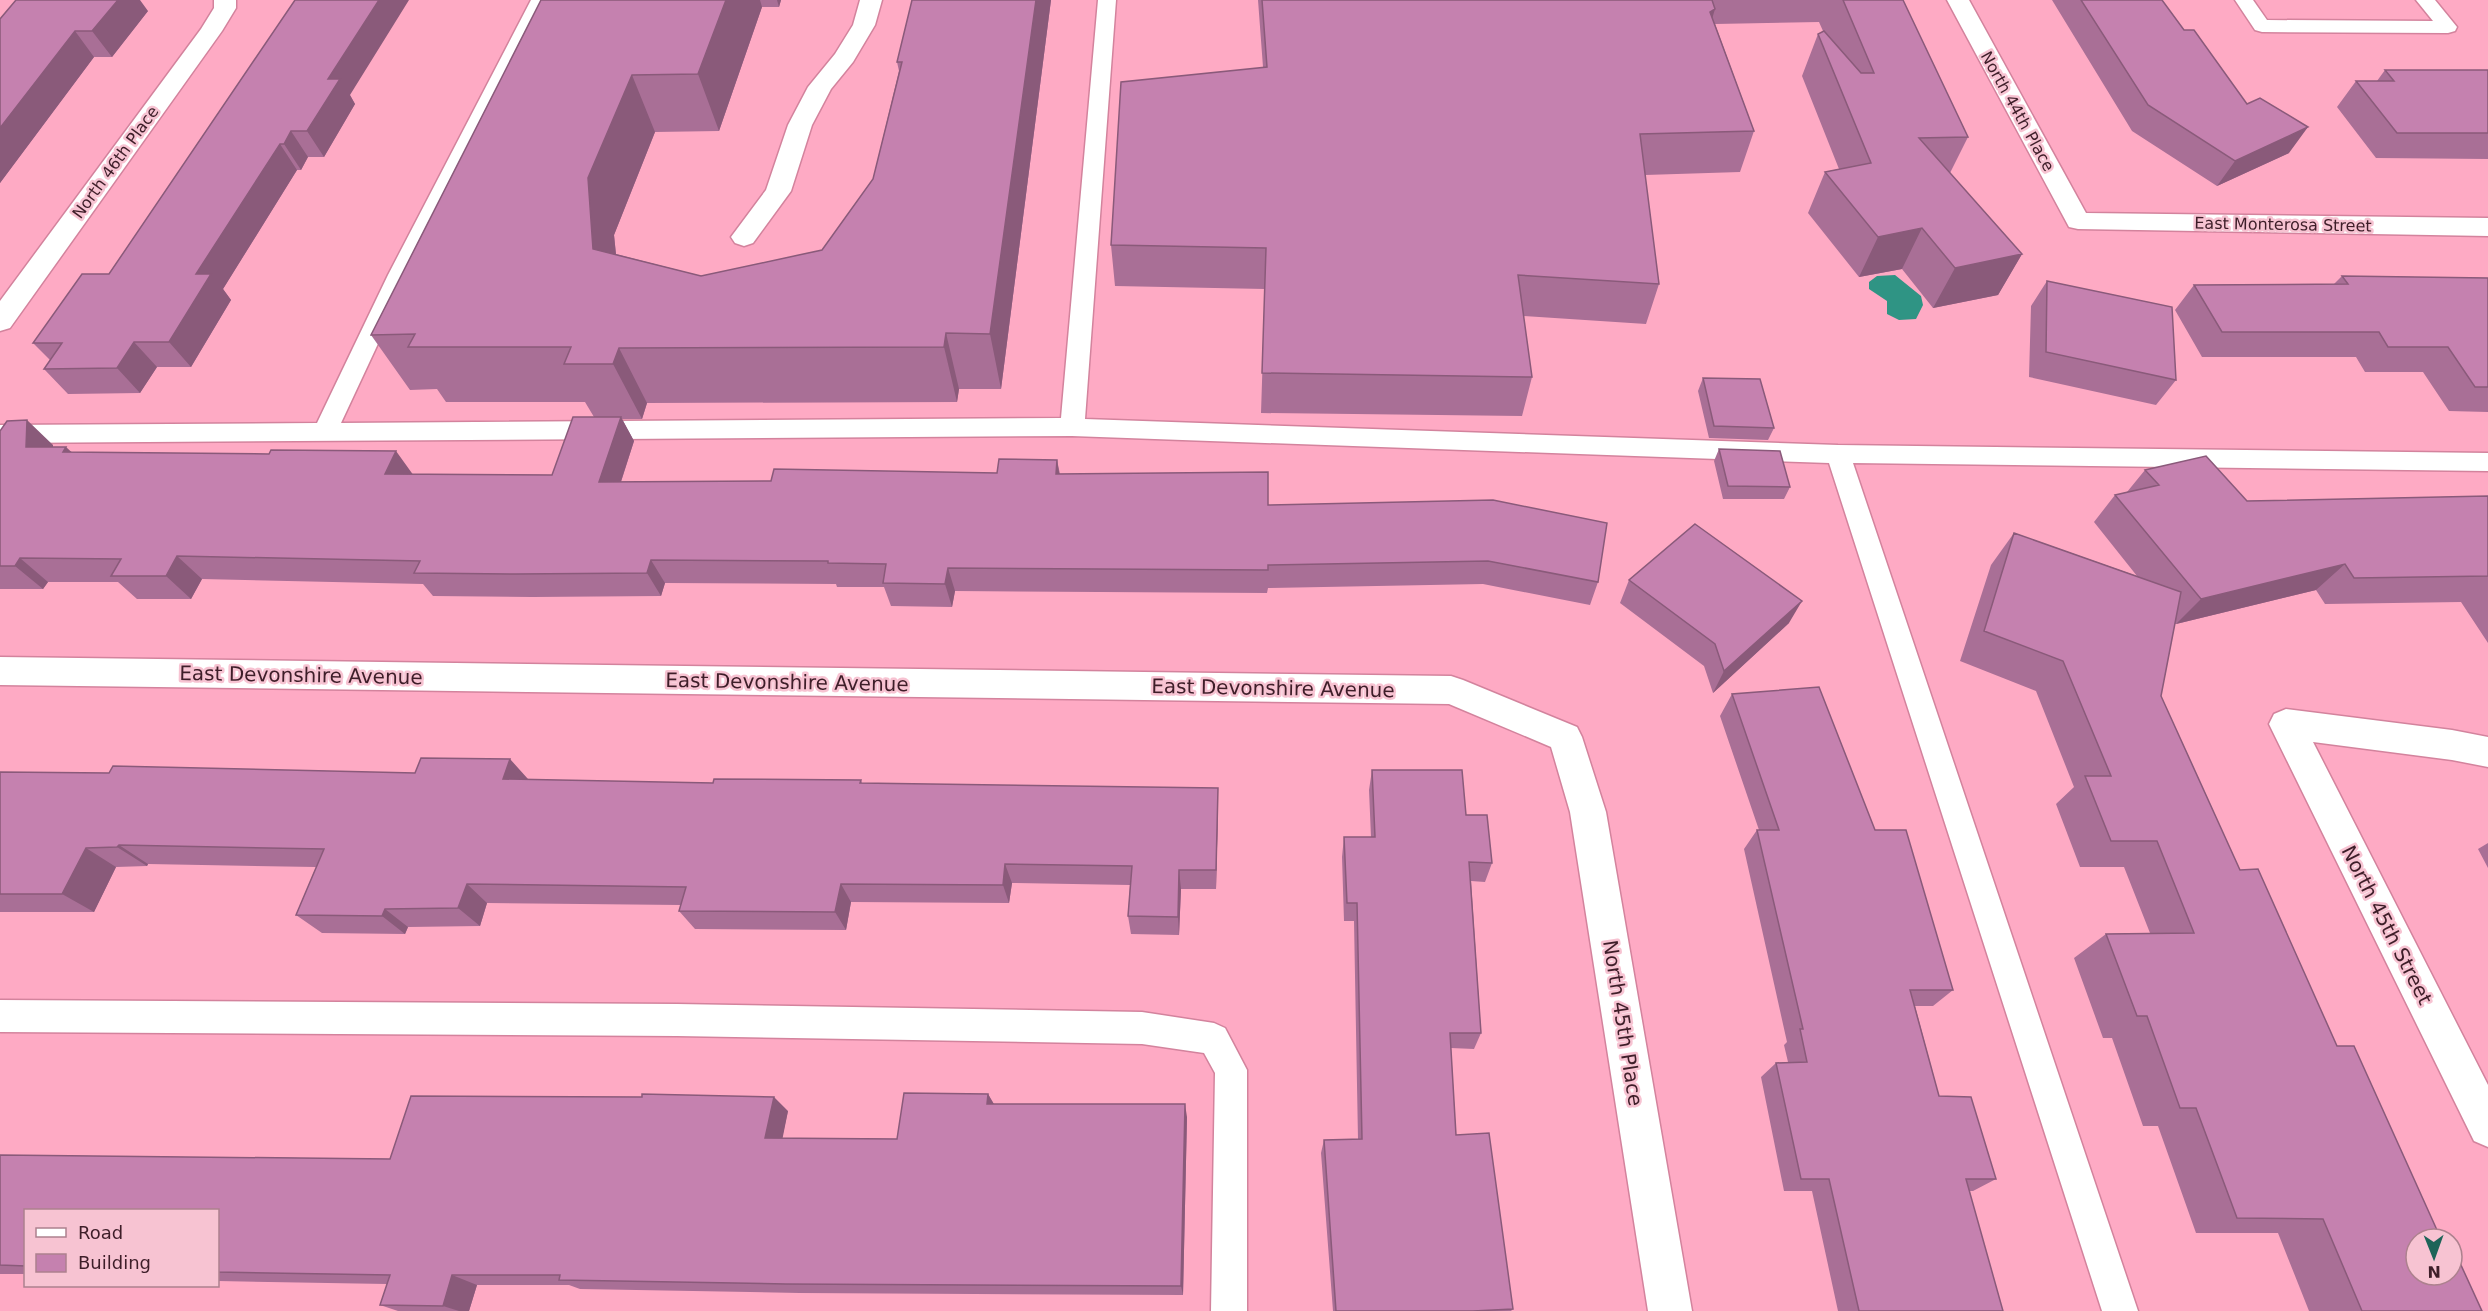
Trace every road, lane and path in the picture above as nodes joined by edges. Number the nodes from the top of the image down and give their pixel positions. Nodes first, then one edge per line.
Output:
1 (225, 0) edge
2 (540, 0) edge
3 (871, 0) edge
4 (1107, 0) edge
5 (1958, 0) edge
6 (2244, 0) edge
7 (2425, 0) edge
8 (2078, 221) joint
9 (2488, 227) edge
10 (744, 237) dead end
11 (0, 321) edge
12 (1072, 427) junction
13 (325, 431) junction
14 (0, 434) edge
15 (1838, 454) junction
16 (2488, 462) edge
17 (0, 671) edge
18 (1565, 737) joint
19 (2488, 752) edge
20 (0, 1016) edge
21 (2488, 1127) edge
22 (1229, 1311) edge
23 (1670, 1311) edge
24 (2121, 1311) edge

1 - 11 street, North 46th Place
2 - 13 lane
3 - 10 street
4 - 12 lane
5 - 8 street, North 44th Place
6 - 7 lane
8 - 9 street, East Monterosa Street
12 - 13 lane
12 - 15 lane
13 - 14 lane
15 - 16 lane
15 - 24 lane
17 - 18 street, East Devonshire Avenue
18 - 23 street, North 45th Place
19 - 21 street, North 45th Street
20 - 22 lane

